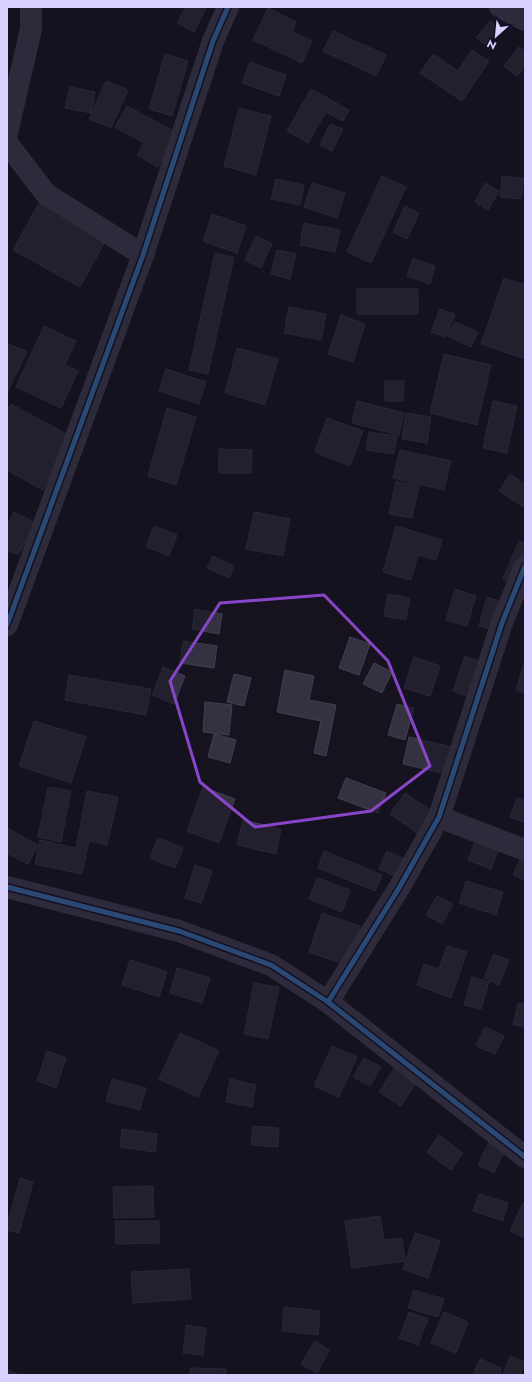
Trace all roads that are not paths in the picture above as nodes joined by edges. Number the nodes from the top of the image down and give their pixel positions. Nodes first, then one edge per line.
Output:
1 (31, 7) edge
2 (228, 7) edge
3 (500, 7) edge
4 (525, 20) edge
5 (7, 134) edge
6 (7, 143) edge
7 (144, 255) junction
8 (525, 566) edge
9 (7, 625) edge
10 (439, 817) junction
11 (525, 850) edge
12 (7, 887) edge
13 (328, 1002) junction
14 (525, 1157) edge

1 - 5 street
2 - 7 street
3 - 4 street
6 - 7 street
7 - 9 street
8 - 10 street
10 - 11 street
10 - 13 street
12 - 13 street
13 - 14 street

